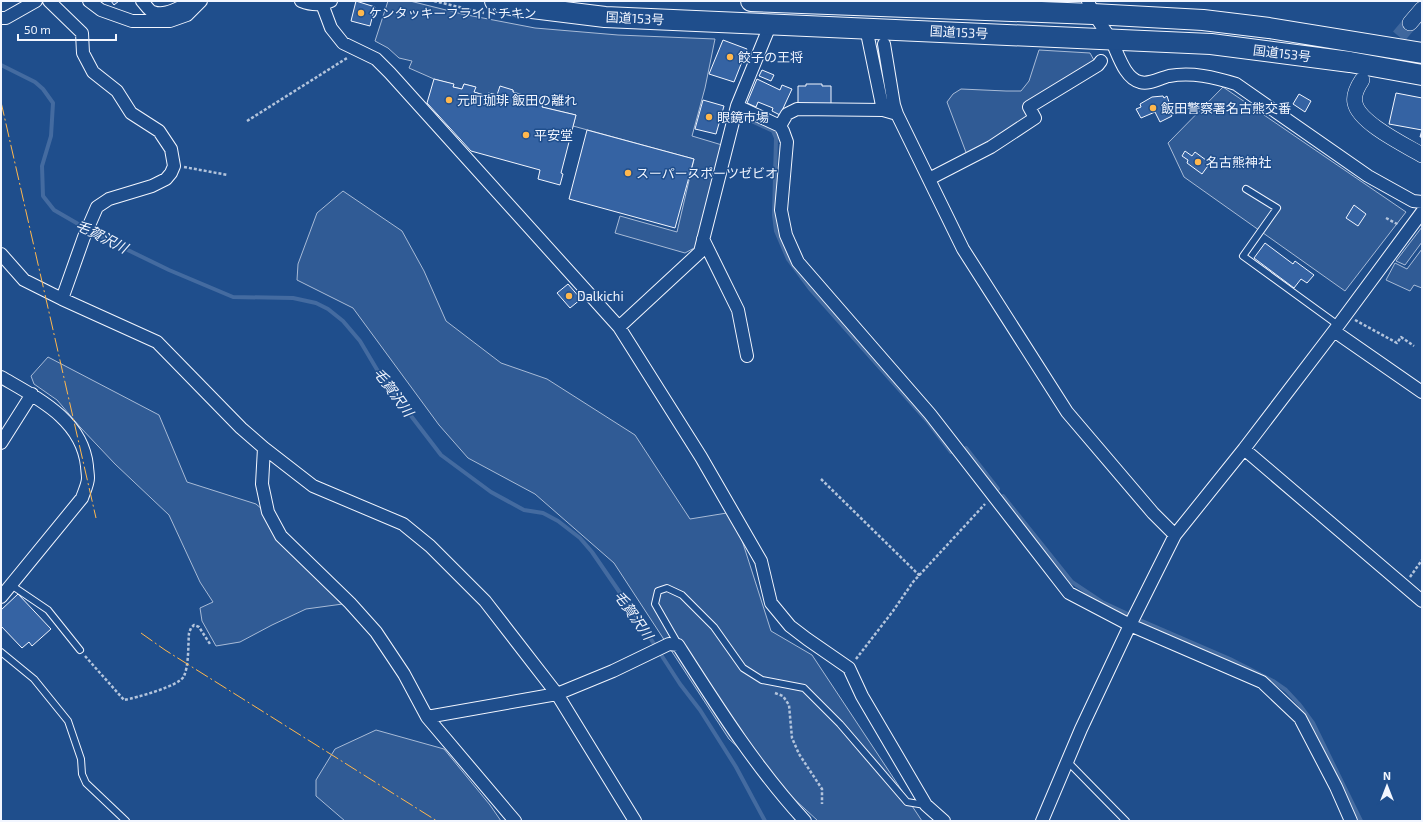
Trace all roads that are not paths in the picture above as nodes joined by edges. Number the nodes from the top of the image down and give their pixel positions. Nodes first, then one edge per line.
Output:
1 (36, 1) edge
2 (49, 1) edge
3 (89, 1) edge
4 (142, 1) edge
5 (201, 1) edge
6 (301, 1) edge
7 (495, 1) edge
8 (751, 1) edge
9 (797, 2) edge
10 (326, 3) edge
11 (1090, 7) edge
12 (1422, 9) edge
13 (1, 18) edge
14 (1410, 22) tunnel mouth
15 (772, 23) junction
16 (866, 28) junction
17 (1111, 40) junction
18 (884, 44) dead end
19 (1422, 53) edge
20 (1100, 61) dead end
21 (1422, 75) edge
22 (1362, 80) dead end
23 (736, 106) junction
24 (883, 110) junction
25 (897, 114) junction
26 (780, 126) junction
27 (1422, 155) edge
28 (929, 180) junction
29 (1246, 189) dead end
30 (1422, 202) edge
31 (1422, 212) edge
32 (703, 239) junction
33 (1, 254) edge
34 (62, 299) junction
35 (1339, 324) junction
36 (619, 327) junction
37 (747, 356) dead end
38 (1, 377) edge
39 (1422, 392) edge
40 (32, 394) junction
41 (1, 443) edge
42 (264, 448) junction
43 (1244, 449) junction
44 (1175, 535) junction
45 (12, 585) junction
46 (1, 598) edge
47 (1422, 601) edge
48 (1130, 625) junction
49 (80, 650) road end
50 (1, 652) edge
51 (690, 665) junction
52 (556, 694) junction
53 (427, 717) junction
54 (1068, 762) junction
55 (926, 805) junction
56 (126, 821) edge
57 (515, 821) edge
58 (635, 821) edge
59 (805, 821) edge
60 (944, 821) edge
61 (1042, 821) edge
62 (1126, 821) edge
63 (1351, 821) edge

1 - 13 street
2 - 34 street
3 - 5 street
4 - 5 street
6 - 10 street
7 - 15 highway, 国道153号
8 - 9 highway, 国道153号
9 - 11 highway, 国道153号
10 - 36 street
11 - 17 street
11 - 19 highway, 国道153号
12 - 14 street
15 - 16 highway, 国道153号
15 - 23 street
16 - 17 highway, 国道153号
16 - 24 street
17 - 21 highway, 国道153号
17 - 30 street
18 - 25 street
20 - 28 street
22 - 27 street
23 - 26 street
23 - 32 street
24 - 25 street
24 - 26 street
25 - 28 street
26 - 48 street
28 - 44 street
29 - 35 lane
31 - 35 street
32 - 36 street
32 - 37 street
33 - 34 street
34 - 42 street
35 - 39 street
35 - 43 street
36 - 55 street
38 - 40 street
40 - 41 street
40 - 45 street
42 - 52 street
42 - 53 street
43 - 44 street
43 - 47 street
44 - 48 street
45 - 46 street
45 - 49 lane
48 - 54 street
48 - 63 street
50 - 56 lane
51 - 52 street
51 - 55 lane
51 - 59 street
52 - 53 street
52 - 58 street
53 - 57 street
54 - 61 street
54 - 62 lane
55 - 60 street

